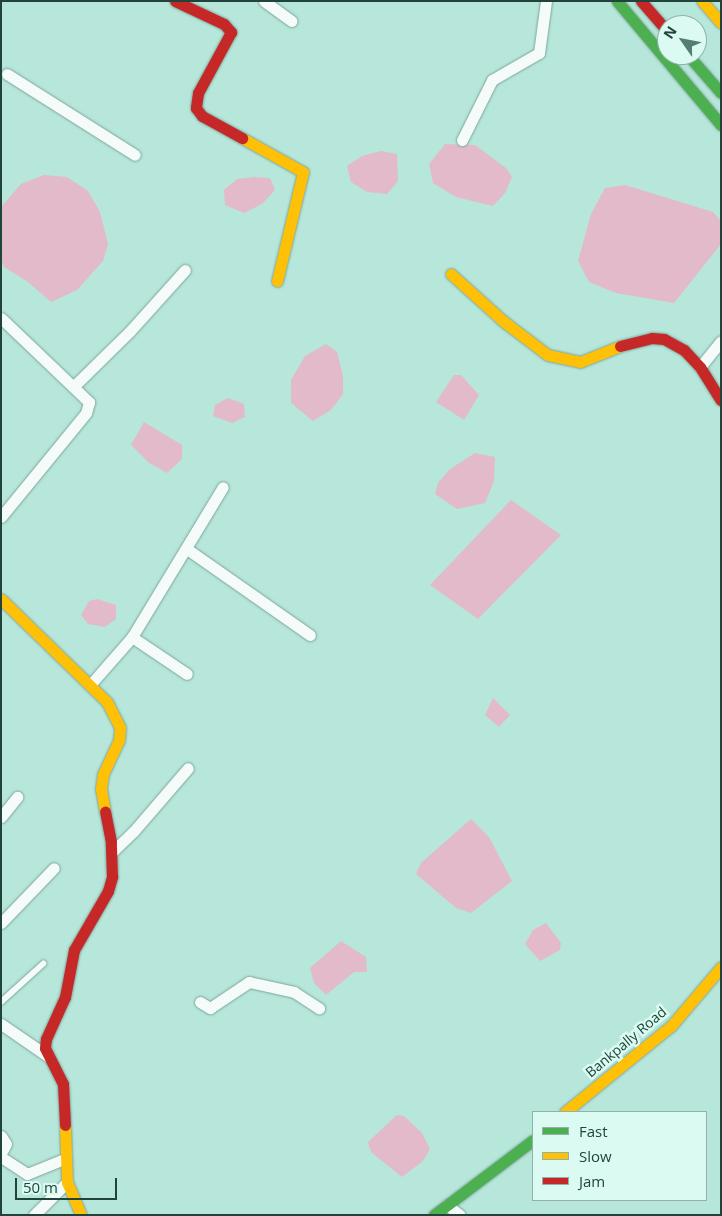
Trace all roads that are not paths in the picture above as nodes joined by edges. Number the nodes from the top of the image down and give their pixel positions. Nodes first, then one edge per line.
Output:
1 (175, 1) edge
2 (264, 1) edge
3 (546, 1) edge
4 (617, 1) edge
5 (641, 1) edge
6 (702, 1) edge
7 (657, 19) edge
8 (292, 21) dead end
9 (721, 23) edge
10 (697, 65) edge
11 (7, 74) dead end
12 (721, 93) edge
13 (721, 126) edge
14 (462, 140) dead end
15 (135, 155) dead end
16 (185, 270) dead end
17 (451, 274) dead end
18 (278, 281) dead end
19 (1, 318) edge
20 (721, 341) edge
21 (700, 367) junction
22 (74, 386) junction
23 (721, 400) edge
24 (223, 487) dead end
25 (1, 517) edge
26 (186, 549) junction
27 (1, 600) edge
28 (310, 635) dead end
29 (132, 637) junction
30 (187, 674) dead end
31 (90, 685) junction
32 (188, 768) dead end
33 (17, 797) dead end
34 (1, 817) edge
35 (112, 852) junction
36 (54, 868) dead end
37 (1, 923) edge
38 (43, 964) dead end
39 (721, 967) edge
40 (1, 1002) edge
41 (200, 1002) dead end
42 (319, 1008) dead end
43 (1, 1024) edge
44 (49, 1057) junction
45 (566, 1111) edge
46 (1, 1136) edge
47 (532, 1141) edge
48 (1, 1153) edge
49 (1, 1157) edge
50 (64, 1159) junction
51 (67, 1182) junction
52 (447, 1205) junction
53 (34, 1215) edge
54 (81, 1215) edge
55 (434, 1215) edge
56 (460, 1215) edge

1 - 18 main road
2 - 8 street
3 - 14 street
4 - 13 main road
5 - 7 main road
6 - 9 main road
10 - 12 main road
11 - 15 street
16 - 22 street
17 - 21 main road
19 - 22 street
20 - 21 street
21 - 23 main road
22 - 25 street
24 - 26 street
26 - 28 street
26 - 29 street
27 - 31 main road
29 - 30 street
29 - 31 street
31 - 35 main road
32 - 35 street
33 - 34 street
35 - 44 main road
36 - 37 street
38 - 40 lane
39 - 45 main road, Bankpally Road
41 - 42 street
43 - 44 street
44 - 50 main road
46 - 48 street
47 - 52 main road
49 - 50 street
50 - 51 main road
51 - 53 street
51 - 54 main road
52 - 55 main road
52 - 56 street

